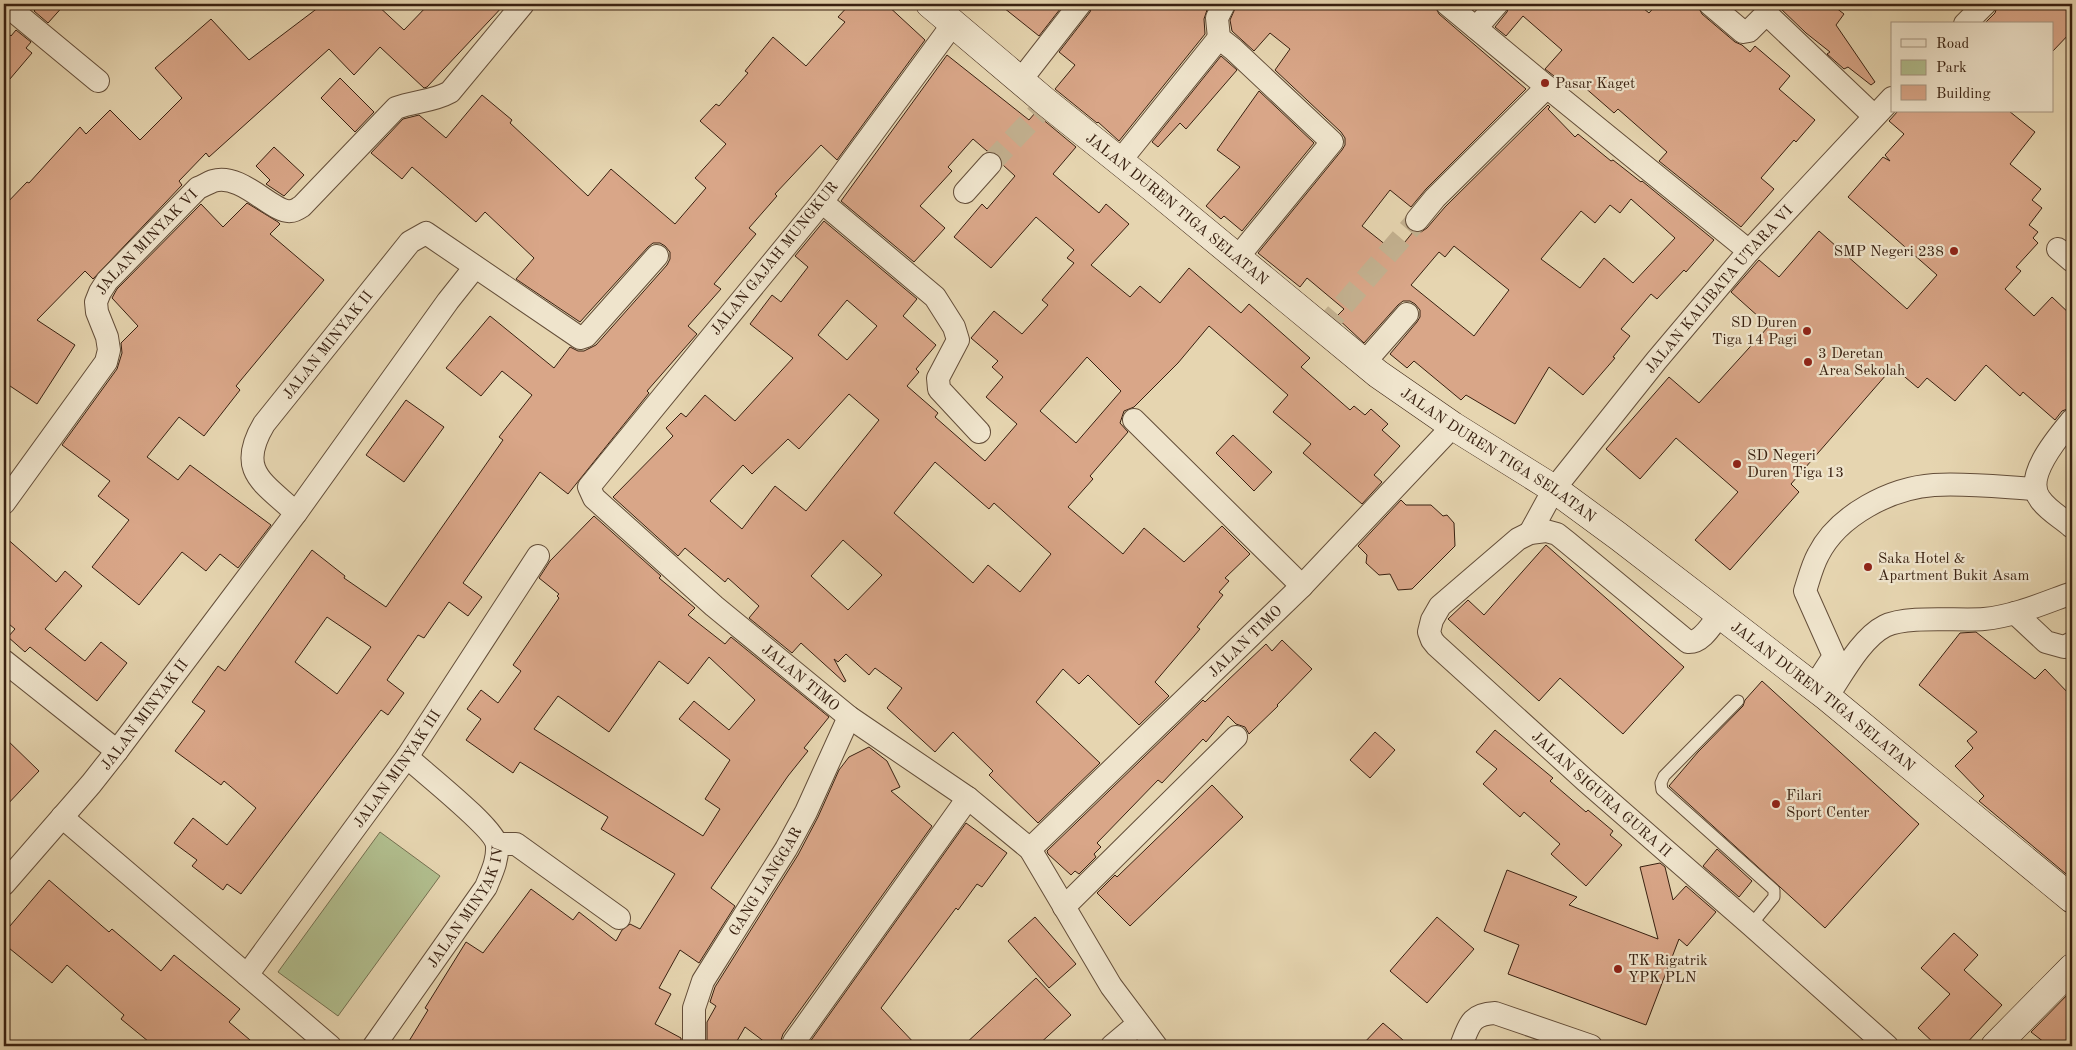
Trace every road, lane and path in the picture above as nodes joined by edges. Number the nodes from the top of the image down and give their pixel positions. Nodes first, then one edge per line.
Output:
1 (5, 4) edge
2 (523, 4) edge
3 (930, 4) edge
4 (1080, 4) edge
5 (1224, 4) edge
6 (1447, 4) edge
7 (1496, 4) edge
8 (1710, 4) edge
9 (1985, 4) edge
10 (1967, 22) edge
11 (953, 24) junction
12 (1476, 28) junction
13 (1218, 38) junction
14 (98, 81) dead end
15 (1020, 81) junction
16 (1547, 87) junction
17 (1891, 99) edge
18 (1874, 116) junction
19 (1120, 162) junction
20 (990, 164) tunnel mouth
21 (964, 192) dead end
22 (822, 202) junction
23 (1417, 220) tunnel mouth
24 (1749, 251) junction
25 (657, 256) dead end
26 (1237, 258) junction
27 (476, 267) junction
28 (1407, 314) dead end
29 (1364, 363) junction
30 (1134, 420) dead end
31 (2072, 420) edge
32 (1453, 426) junction
33 (979, 432) dead end
34 (588, 487) joint
35 (1554, 489) junction
36 (2034, 489) junction
37 (4, 503) edge
38 (296, 513) junction
39 (2072, 527) edge
40 (1530, 533) junction
41 (538, 556) dead end
42 (1302, 586) junction
43 (2072, 592) edge
44 (2014, 613) junction
45 (1720, 614) junction
46 (1827, 641) junction
47 (2072, 643) edge
48 (1853, 660) junction
49 (4, 661) edge
50 (1821, 692) junction
51 (1738, 701) dead end
52 (849, 717) junction
53 (1236, 737) dead end
54 (117, 752) junction
55 (407, 757) junction
56 (968, 798) junction
57 (62, 817) junction
58 (497, 844) junction
59 (1030, 849) junction
60 (4, 884) edge
61 (2072, 899) edge
62 (1064, 907) junction
63 (619, 918) dead end
64 (1751, 924) junction
65 (2072, 968) edge
66 (247, 975) junction
67 (1138, 1024) junction
68 (794, 1042) dead end
69 (330, 1046) edge
70 (374, 1046) edge
71 (694, 1046) edge
72 (1112, 1046) edge
73 (1156, 1046) edge
74 (1461, 1046) edge
75 (1591, 1046) edge
76 (1887, 1046) edge
77 (1995, 1046) edge

1 - 14 street
2 - 37 street, JALAN MINYAK VI
3 - 11 street, JALAN DUREN TIGA SELATAN
4 - 15 street
5 - 13 street
6 - 12 street
7 - 12 street
8 - 18 street
9 - 10 street
11 - 15 street, JALAN DUREN TIGA SELATAN
11 - 22 street, JALAN GAJAH MUNGKUR
12 - 16 street
13 - 19 street
13 - 26 street
15 - 19 street, JALAN DUREN TIGA SELATAN
16 - 23 street
16 - 24 street
17 - 18 street, JALAN KALIBATA UTARA VI
18 - 24 street, JALAN KALIBATA UTARA VI
19 - 26 street, JALAN DUREN TIGA SELATAN
20 - 21 street
22 - 33 street
22 - 34 street, JALAN GAJAH MUNGKUR
24 - 35 street, JALAN KALIBATA UTARA VI
25 - 27 street, JALAN MINYAK II
26 - 29 street, JALAN DUREN TIGA SELATAN
27 - 38 street, JALAN MINYAK II
27 - 38 street, JALAN MINYAK II
28 - 29 street
29 - 32 street, JALAN DUREN TIGA SELATAN
30 - 42 street
31 - 36 street
32 - 35 street, JALAN DUREN TIGA SELATAN
32 - 42 street, JALAN TIMO
34 - 52 street, JALAN TIMO
35 - 40 street, JALAN SIGURA GURA II
35 - 45 street, JALAN DUREN TIGA SELATAN
36 - 39 street
36 - 46 street
38 - 54 street, JALAN MINYAK II
40 - 45 street
40 - 64 street, JALAN SIGURA GURA II
41 - 55 street, JALAN MINYAK III
42 - 59 street, JALAN TIMO
43 - 44 street
44 - 47 street
44 - 48 street
45 - 50 street, JALAN DUREN TIGA SELATAN
46 - 48 street
46 - 50 street
48 - 50 street
49 - 54 street
50 - 61 street, JALAN DUREN TIGA SELATAN
51 - 64 lane
52 - 56 street, JALAN TIMO
52 - 71 street, GANG LANGGAR
53 - 62 street
54 - 57 street, JALAN MINYAK II
55 - 58 street, JALAN MINYAK IV
55 - 66 street, JALAN MINYAK III
56 - 59 street, JALAN TIMO
56 - 68 street
57 - 60 street, JALAN MINYAK II
57 - 66 street
58 - 63 street
58 - 70 street, JALAN MINYAK IV
59 - 62 street, JALAN TIMO
62 - 67 street, JALAN TIMO
64 - 76 street, JALAN SIGURA GURA II
65 - 77 street
66 - 69 street
67 - 72 street
67 - 73 street, JALAN TIMO
74 - 75 street

